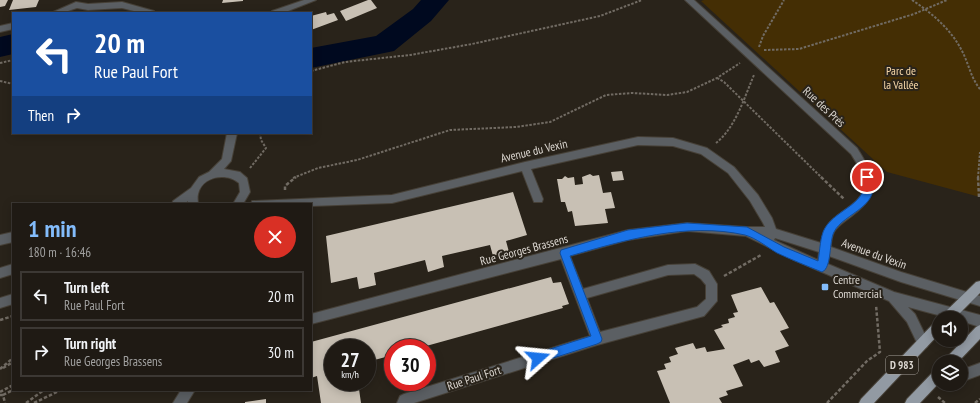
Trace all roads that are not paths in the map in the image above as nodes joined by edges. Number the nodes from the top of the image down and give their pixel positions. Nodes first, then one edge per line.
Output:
1 (312, 0) edge
2 (689, 0) edge
3 (75, 3) edge
4 (57, 12) edge
5 (147, 12) edge
6 (278, 12) edge
7 (12, 26) edge
8 (0, 29) edge
9 (232, 134) edge
10 (227, 157) junction
11 (525, 166) junction
12 (236, 174) junction
13 (209, 176) junction
14 (246, 190) junction
15 (194, 191) junction
16 (538, 199) dead end
17 (178, 203) edge
18 (193, 203) edge
19 (239, 203) edge
20 (259, 203) edge
21 (747, 232) junction
22 (772, 232) junction
23 (12, 238) edge
24 (0, 240) edge
25 (768, 243) junction
26 (826, 250) junction
27 (564, 253) junction
28 (822, 267) junction
29 (12, 270) edge
30 (0, 273) edge
31 (980, 286) edge
32 (580, 295) junction
33 (893, 297) junction
34 (968, 298) junction
35 (12, 299) edge
36 (980, 301) edge
37 (0, 303) edge
38 (934, 311) edge
39 (954, 311) edge
40 (312, 319) edge
41 (968, 319) edge
42 (980, 321) edge
43 (980, 331) edge
44 (932, 333) edge
45 (597, 339) junction
46 (923, 343) junction
47 (957, 355) edge
48 (980, 369) edge
49 (968, 373) edge
50 (932, 382) edge
51 (932, 386) edge
52 (926, 388) junction
53 (188, 391) edge
54 (179, 403) edge
55 (403, 403) edge
56 (865, 403) edge
57 (911, 403) edge

1 - 6 street
2 - 26 street, Rue des Prés
3 - 4 street
3 - 5 street
7 - 8 street
9 - 10 street
10 - 12 street, Avenue du Vexin
10 - 13 street
11 - 16 street
11 - 20 street, Avenue du Vexin
11 - 22 street, Avenue du Vexin
12 - 13 street
12 - 14 street, Avenue du Vexin
13 - 15 street
14 - 19 street
14 - 20 street, Avenue du Vexin
15 - 17 street
15 - 18 street
21 - 22 street, Avenue du Vexin
21 - 25 street
21 - 27 street, Rue Georges Brassens
22 - 25 street
22 - 26 street, Avenue du Vexin
23 - 24 street
25 - 28 street
26 - 28 street, Rue des Prés
26 - 34 street, Avenue du Vexin
27 - 32 street
27 - 40 street, Rue Georges Brassens
28 - 33 street
29 - 30 street
31 - 34 main road
32 - 45 street
32 - 45 street, Rue Paul Fort
33 - 38 street
33 - 46 street
34 - 36 street, Avenue du Vexin
34 - 39 main road
35 - 37 street
41 - 42 street
43 - 47 main road
44 - 46 main road, D 983
45 - 55 street, Rue Paul Fort
46 - 56 main road, D 983
48 - 49 street
50 - 52 main road
51 - 52 street
52 - 57 main road
53 - 54 street

